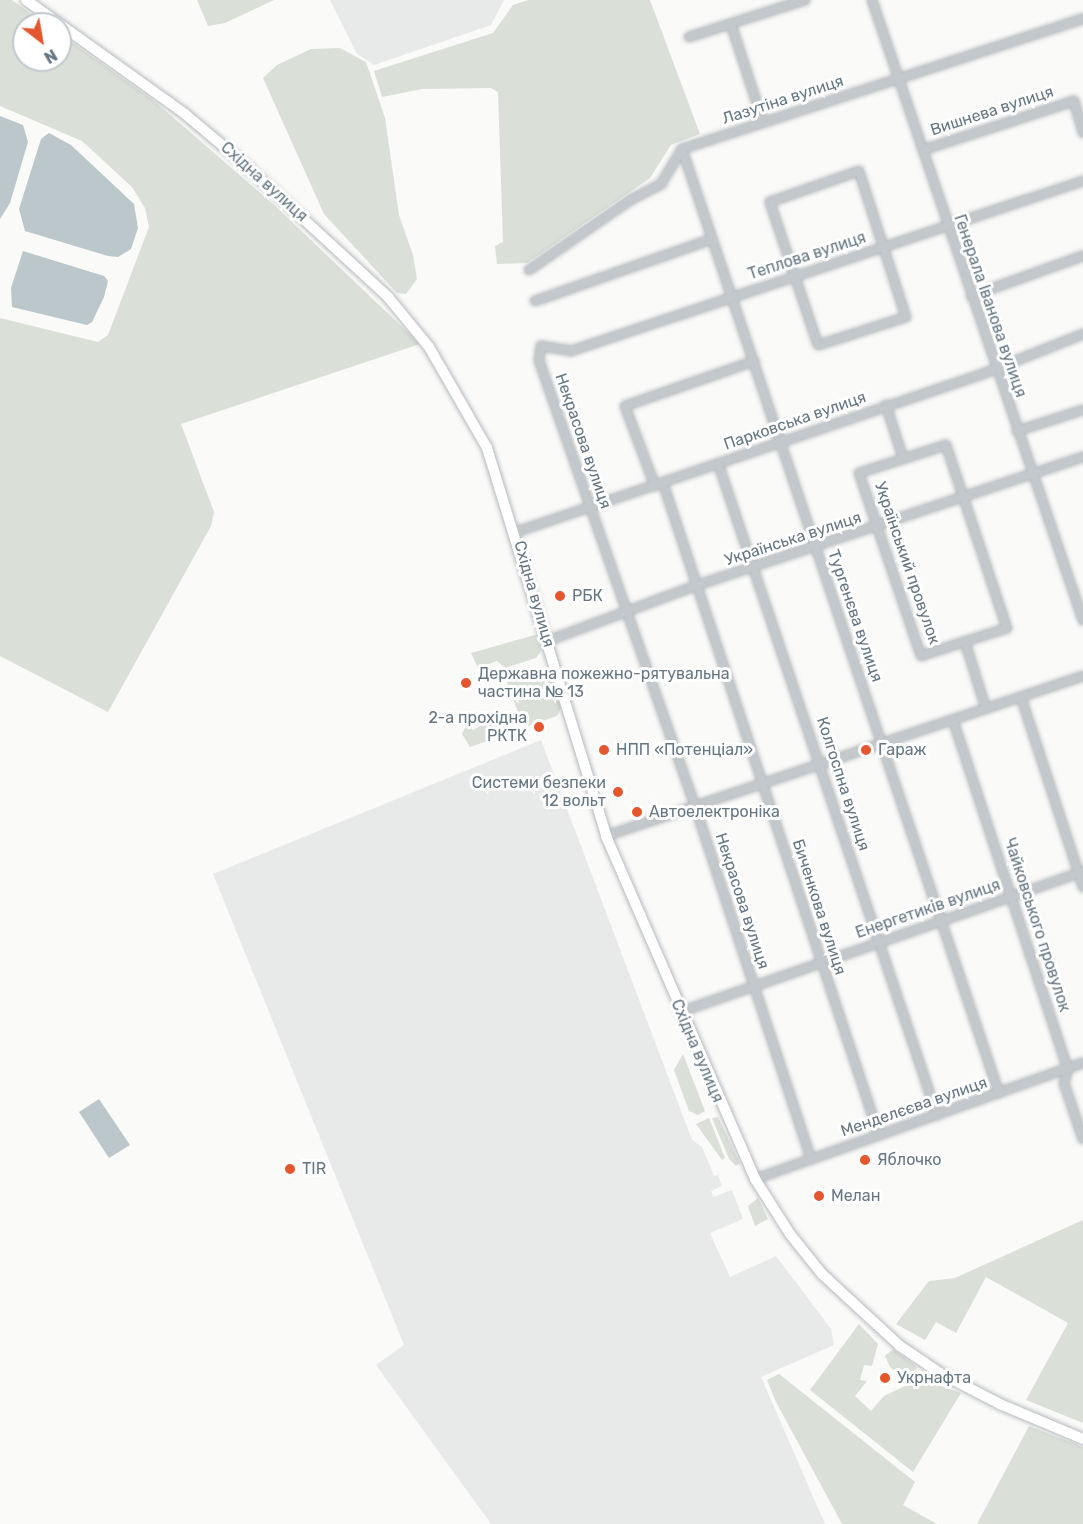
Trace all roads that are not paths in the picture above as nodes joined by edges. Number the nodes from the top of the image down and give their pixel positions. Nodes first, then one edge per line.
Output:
1 (26, 0) edge
2 (805, 0) edge
3 (872, 0) edge
4 (1083, 19) edge
5 (731, 24) junction
6 (690, 37) dead end
7 (899, 78) junction
8 (763, 123) junction
9 (1083, 133) edge
10 (682, 149) junction
11 (922, 150) junction
12 (1083, 181) edge
13 (948, 227) junction
14 (712, 239) junction
15 (883, 246) junction
16 (1083, 256) edge
17 (529, 270) dead end
18 (794, 276) junction
19 (732, 296) junction
20 (971, 296) junction
21 (535, 301) dead end
22 (1083, 334) edge
23 (541, 346) joint
24 (754, 361) junction
25 (995, 368) junction
26 (886, 405) junction
27 (1083, 410) edge
28 (1017, 431) junction
29 (781, 441) junction
30 (1083, 456) edge
31 (903, 458) junction
32 (718, 464) junction
33 (1031, 474) junction
34 (659, 484) junction
35 (965, 497) junction
36 (590, 507) junction
37 (879, 526) junction
38 (516, 532) junction
39 (816, 547) junction
40 (755, 568) junction
41 (695, 586) junction
42 (624, 611) junction
43 (1083, 619) edge
44 (547, 640) junction
45 (965, 642) junction
46 (1083, 676) edge
47 (1020, 697) junction
48 (986, 709) junction
49 (953, 720) junction
50 (882, 744) junction
51 (820, 764) junction
52 (762, 784) junction
53 (695, 806) junction
54 (606, 836) junction
55 (1081, 873) edge
56 (1083, 887) edge
57 (1012, 896) junction
58 (941, 920) junction
59 (879, 942) junction
60 (821, 962) junction
61 (754, 986) junction
62 (680, 1012) junction
63 (1083, 1063) edge
64 (1068, 1069) junction
65 (999, 1093) junction
66 (937, 1114) junction
67 (879, 1135) junction
68 (1083, 1139) edge
69 (811, 1159) junction
70 (754, 1179) junction
71 (1083, 1439) edge

1 - 38 main road, Східна вулиця
2 - 5 street
3 - 7 street, Генерала Іванова вулиця
4 - 7 street, Лазутіна вулиця
5 - 6 street
5 - 8 street
7 - 8 street, Лазутіна вулиця
7 - 11 street, Генерала Іванова вулиця
8 - 10 street, Лазутіна вулиця
9 - 11 street, Вишнева вулиця
10 - 14 street, Тургенєва вулиця
10 - 17 street
11 - 13 street, Генерала Іванова вулиця
12 - 13 street, Теплова вулиця
13 - 15 street, Теплова вулиця
13 - 20 street, Генерала Іванова вулиця
14 - 19 street, Тургенєва вулиця
14 - 21 street
15 - 18 street, Теплова вулиця
15 - 18 street
15 - 18 street
16 - 20 street
18 - 19 street, Теплова вулиця
19 - 23 street, Теплова вулиця
19 - 24 street, Тургенєва вулиця
20 - 25 street, Генерала Іванова вулиця
22 - 25 street, Парковська вулиця
23 - 36 street, Некрасова вулиця
24 - 29 street, Тургенєва вулиця
24 - 34 street, Биченкова вулиця
25 - 26 street, Парковська вулиця
25 - 28 street, Генерала Іванова вулиця
26 - 29 street, Парковська вулиця
26 - 31 street
27 - 28 street
28 - 33 street, Генерала Іванова вулиця
29 - 32 street, Парковська вулиця
29 - 39 street, Тургенєва вулиця
30 - 33 street, Українська вулиця
31 - 35 street, Український провулок
31 - 37 street, Український провулок
32 - 34 street, Парковська вулиця
32 - 40 street, Колгоспна вулиця
33 - 35 street, Українська вулиця
33 - 43 street, Генерала Іванова вулиця
34 - 36 street, Парковська вулиця
34 - 41 street, Биченкова вулиця
35 - 37 street, Українська вулиця
35 - 45 street, Український провулок
36 - 38 street, Парковська вулиця
36 - 42 street, Некрасова вулиця
37 - 39 street, Українська вулиця
37 - 45 street, Український провулок
38 - 44 main road, Східна вулиця
39 - 40 street, Українська вулиця
39 - 50 street, Тургенєва вулиця
40 - 41 street, Українська вулиця
40 - 51 street, Колгоспна вулиця
41 - 42 street, Українська вулиця
41 - 52 street, Биченкова вулиця
42 - 44 street, Українська вулиця
42 - 53 street, Некрасова вулиця
44 - 54 main road, Східна вулиця
45 - 48 street
46 - 47 street
47 - 48 street
47 - 55 street
48 - 49 street
49 - 50 street
49 - 57 street, Чайковського провулок
50 - 51 street
50 - 58 street, Тургенєва вулиця
51 - 52 street
51 - 59 street, Колгоспна вулиця
52 - 53 street
52 - 60 street, Биченкова вулиця
53 - 54 street
53 - 61 street, Некрасова вулиця
54 - 62 main road, Східна вулиця
55 - 56 street
55 - 57 street, Енергетиків вулиця
57 - 58 street, Енергетиків вулиця
57 - 64 street, Чайковського провулок
58 - 59 street, Енергетиків вулиця
58 - 65 street, Тургенєва вулиця
59 - 60 street, Енергетиків вулиця
59 - 66 street, Колгоспна вулиця
60 - 61 street, Енергетиків вулиця
60 - 67 street, Биченкова вулиця
61 - 62 street, Енергетиків вулиця
61 - 69 street, Некрасова вулиця
62 - 70 main road, Східна вулиця
63 - 64 street, Менделєєва вулиця
64 - 65 street, Менделєєва вулиця
64 - 68 street, Чайковського провулок
65 - 66 street, Менделєєва вулиця
66 - 67 street, Менделєєва вулиця
67 - 69 street, Менделєєва вулиця
69 - 70 street, Менделєєва вулиця
70 - 71 main road, Східна вулиця

